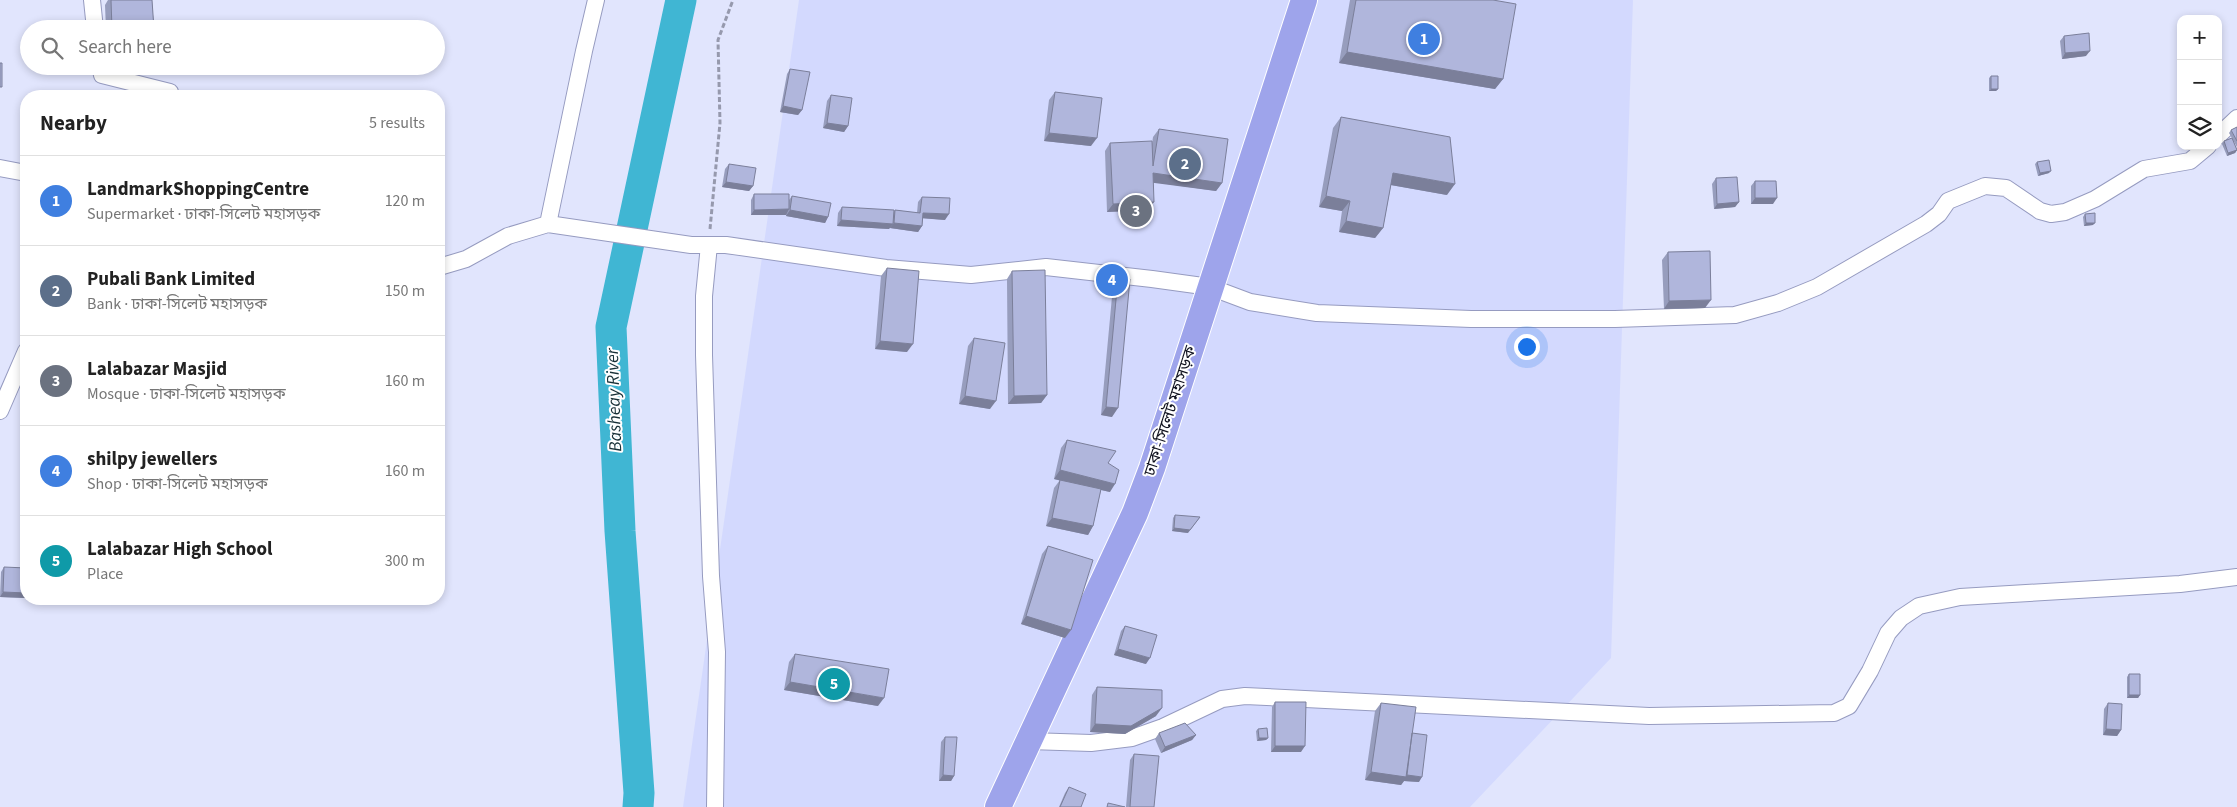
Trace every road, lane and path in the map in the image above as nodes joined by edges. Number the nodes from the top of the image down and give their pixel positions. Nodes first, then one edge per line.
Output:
1 (92, 0) edge
2 (596, 0) edge
3 (733, 0) edge
4 (1304, 0) edge
5 (94, 20) edge
6 (102, 75) edge
7 (162, 90) edge
8 (2237, 118) edge
9 (2222, 132) edge
10 (2203, 150) edge
11 (0, 168) edge
12 (20, 172) edge
13 (548, 224) junction
14 (709, 245) junction
15 (445, 265) edge
16 (1210, 288) junction
17 (20, 365) edge
18 (0, 410) edge
19 (2237, 577) edge
20 (1030, 741) junction
21 (714, 807) edge
22 (998, 807) edge

1 - 5 street
2 - 13 street
3 - 14 path
4 - 16 highway, ঢাকা-সিলেট মহাসড়ক
6 - 7 street
8 - 9 street
10 - 16 street
11 - 12 street
13 - 14 street
13 - 15 street
14 - 16 street
14 - 21 street
16 - 20 highway, ঢাকা-সিলেট মহাসড়ক
17 - 18 street
19 - 20 street
20 - 22 highway, ঢাকা-সিলেট মহাসড়ক

